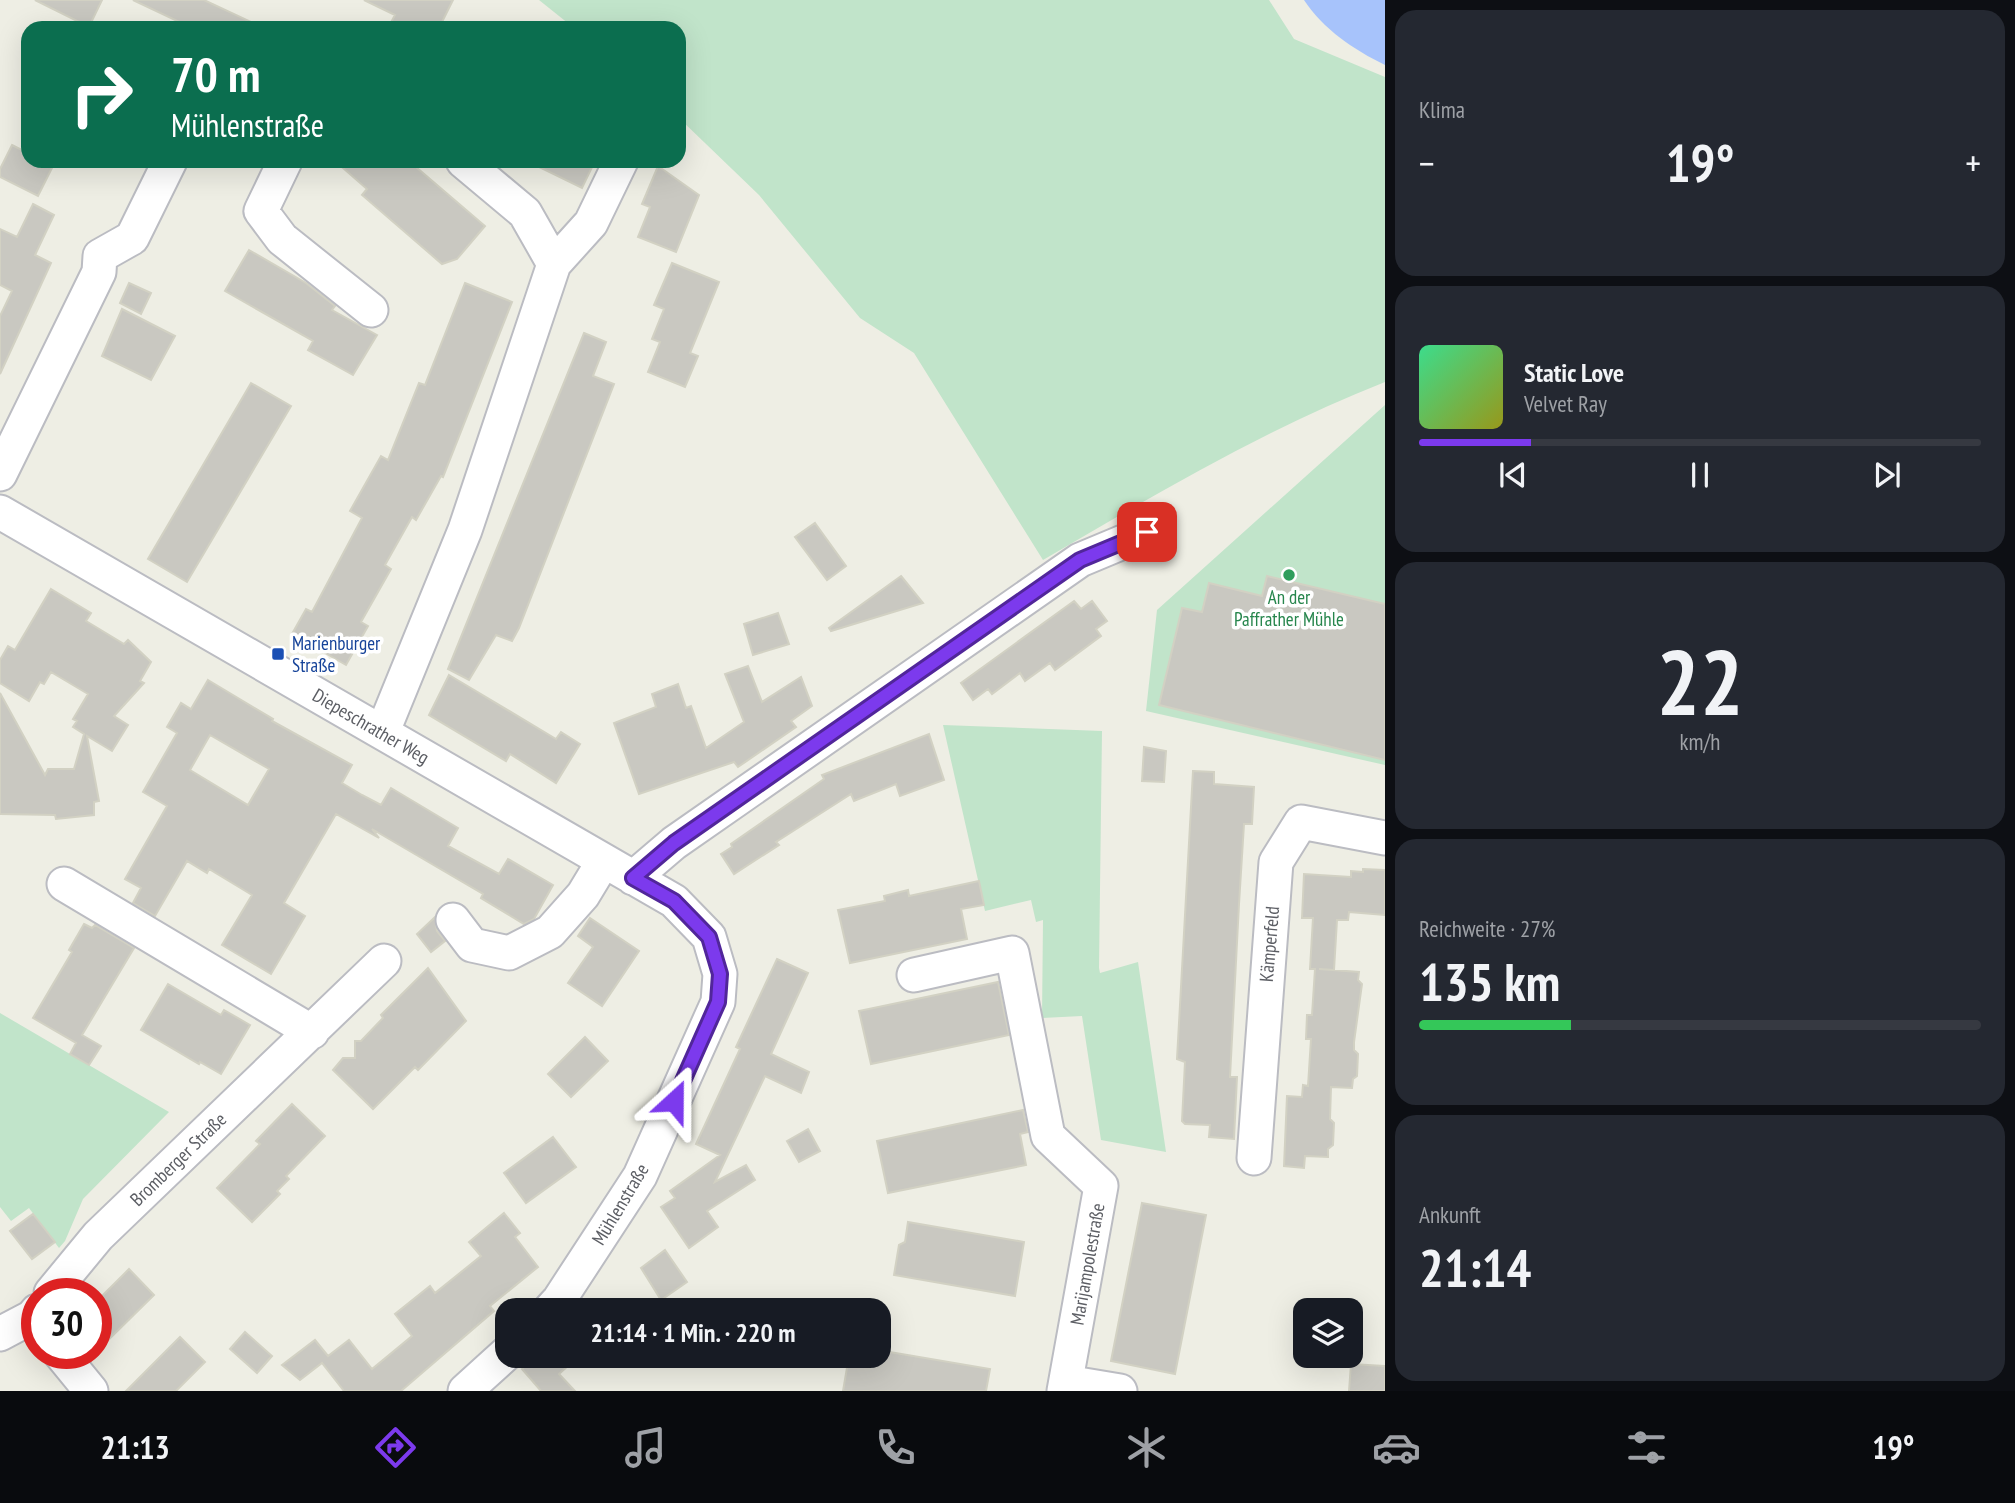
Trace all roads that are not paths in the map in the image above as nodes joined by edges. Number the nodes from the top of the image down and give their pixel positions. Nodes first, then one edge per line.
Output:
1 (167, 168) edge
2 (282, 168) edge
3 (471, 168) edge
4 (618, 168) edge
5 (554, 264) junction
6 (371, 310) dead end
7 (0, 474) edge
8 (0, 512) edge
9 (1147, 532) dead end
10 (383, 731) junction
11 (1385, 838) edge
12 (603, 862) junction
13 (633, 878) junction
14 (64, 884) dead end
15 (453, 920) dead end
16 (384, 961) dead end
17 (914, 975) dead end
18 (312, 1031) junction
19 (1254, 1158) dead end
20 (65, 1278) edge
21 (560, 1298) edge
22 (21, 1322) edge
23 (0, 1334) edge
24 (496, 1368) edge
25 (73, 1369) edge
26 (482, 1386) edge
27 (1065, 1386) edge
28 (91, 1391) edge
29 (1120, 1391) edge

1 - 7 street
2 - 6 street
3 - 5 street
4 - 5 street
5 - 10 street
8 - 10 street, Diepeschrather Weg
9 - 13 street
10 - 12 street, Diepeschrather Weg
11 - 19 street, Kämperfeld
12 - 13 street, Diepeschrather Weg
12 - 15 street
13 - 21 street, Mühlenstraße
14 - 18 street
16 - 18 street, Bromberger Straße
17 - 27 street, Marijampolestraße
18 - 20 street, Bromberger Straße
22 - 23 street
24 - 26 street
25 - 28 street
27 - 29 street

